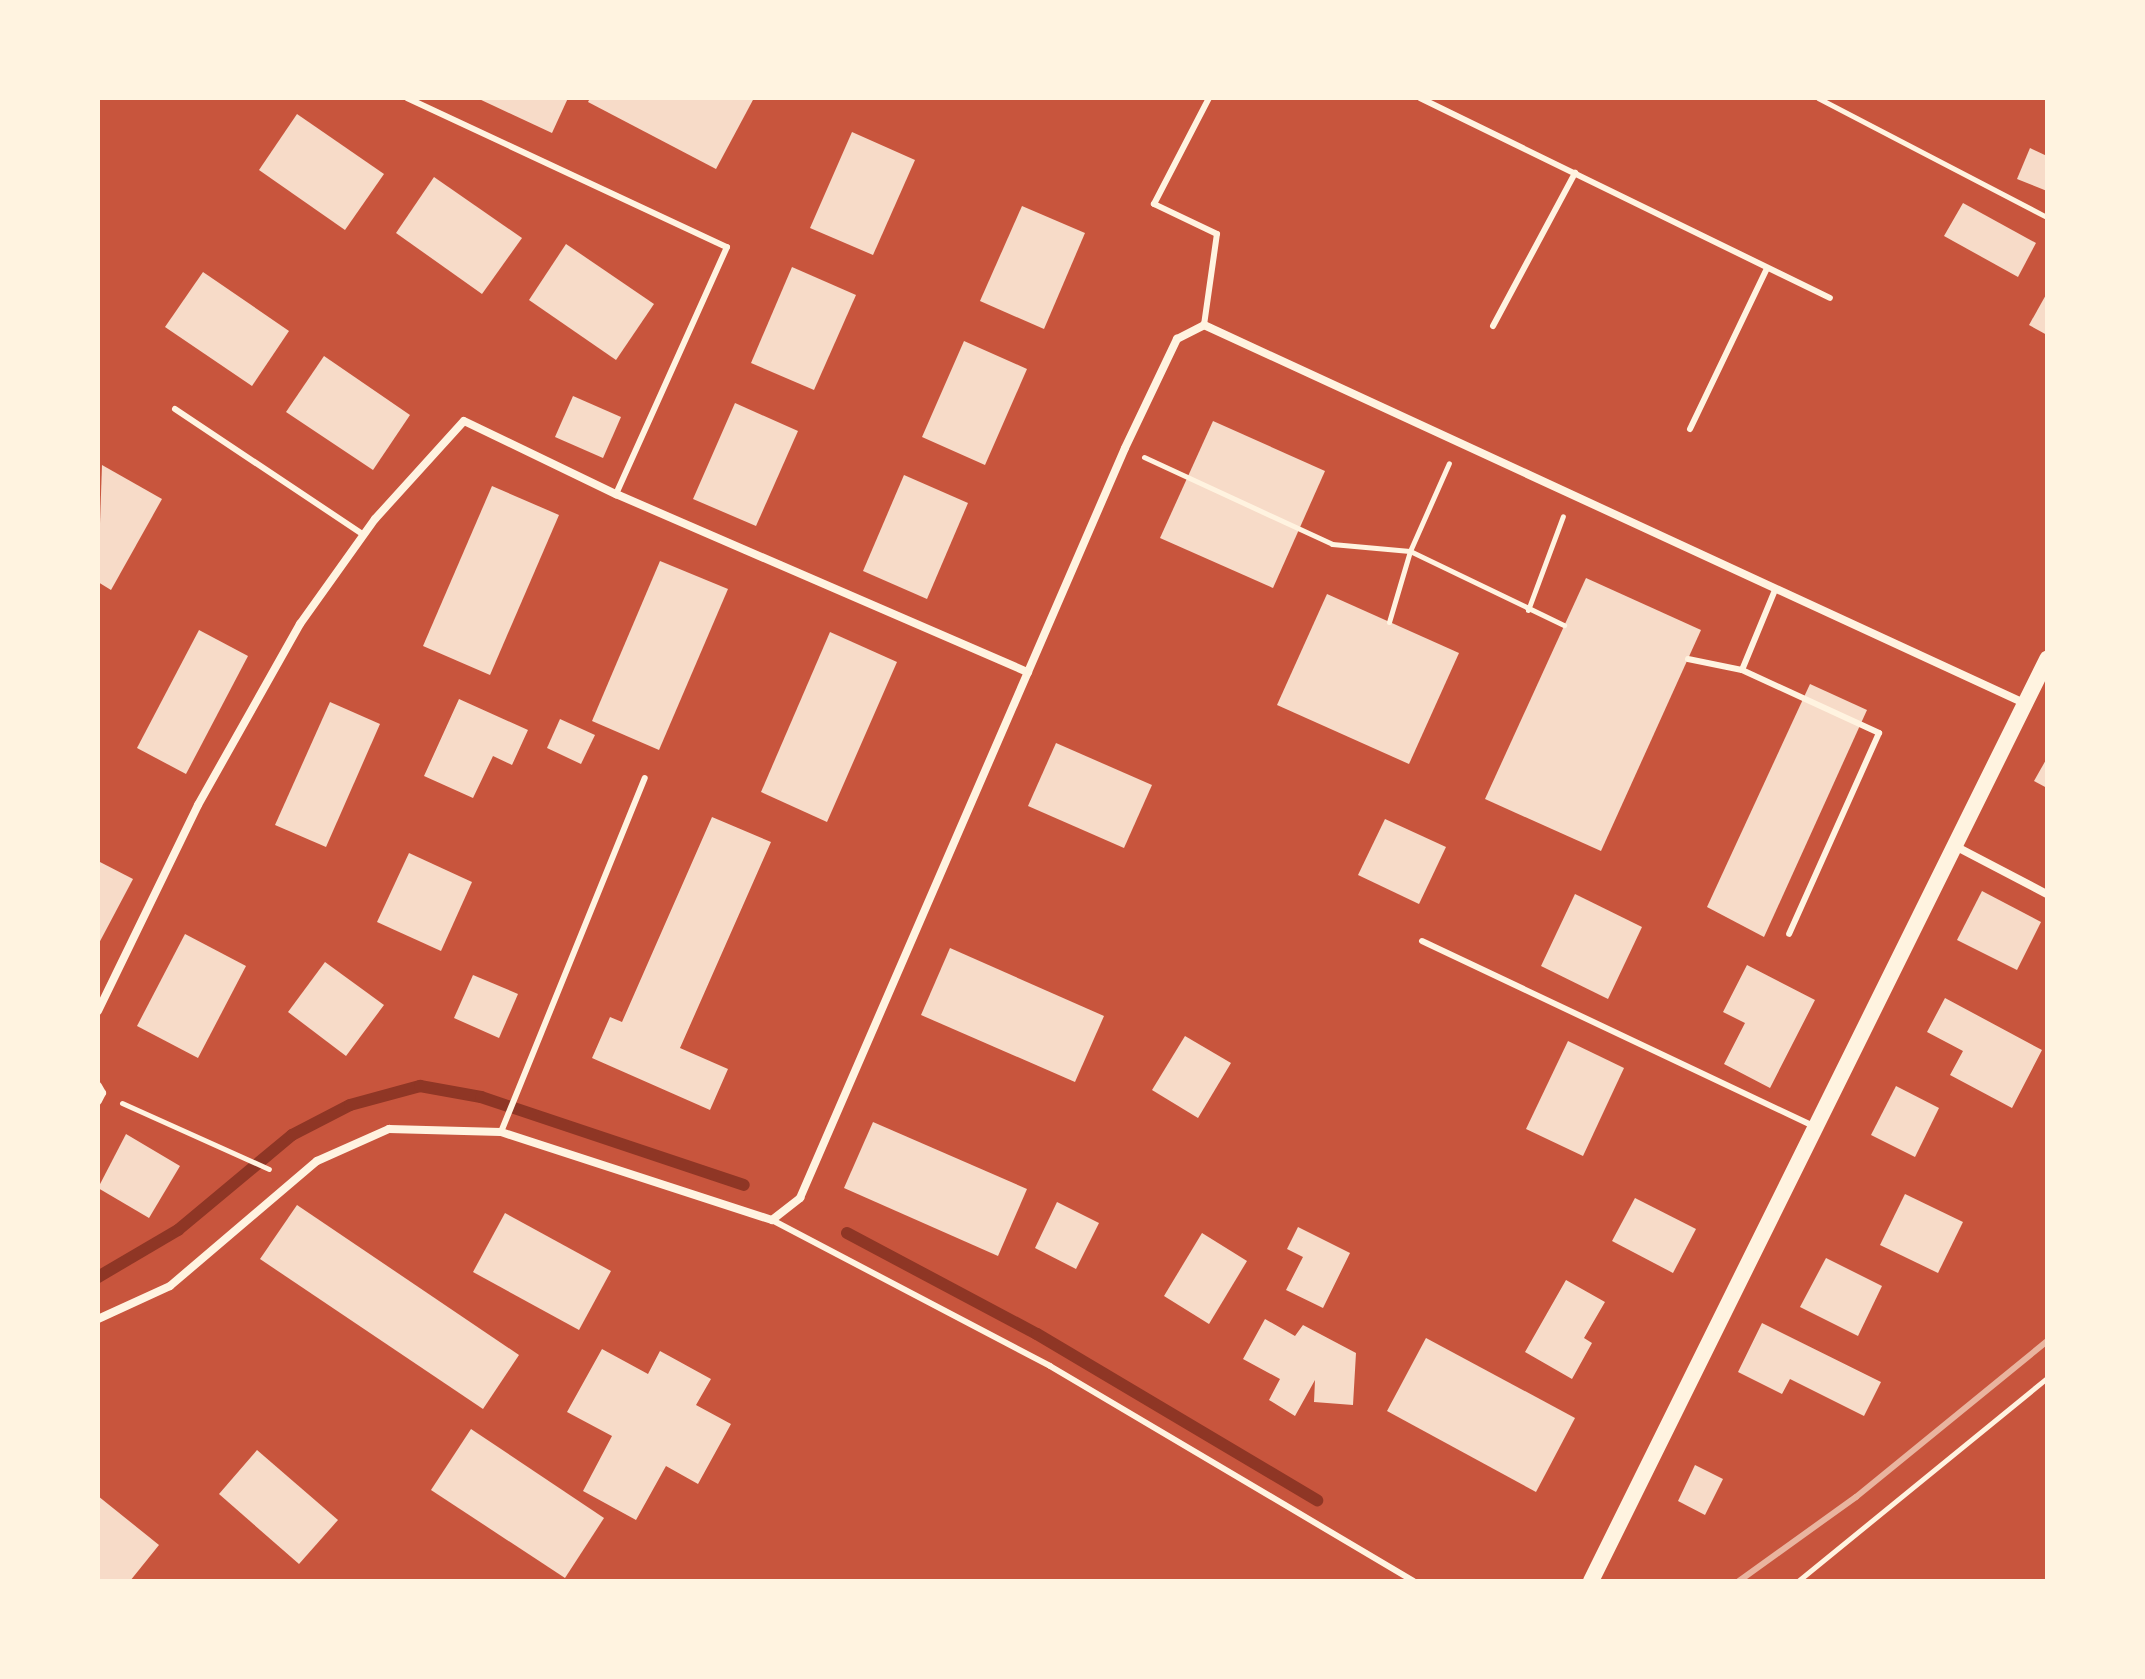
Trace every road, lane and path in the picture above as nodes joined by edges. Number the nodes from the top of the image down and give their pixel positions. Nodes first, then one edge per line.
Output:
1 (407, 98) edge
2 (1209, 98) edge
3 (1420, 98) edge
4 (1818, 98) edge
5 (1575, 173) junction
6 (2047, 217) edge
7 (1767, 268) junction
8 (1830, 298) dead end
9 (1204, 325) junction
10 (1493, 326) dead end
11 (175, 409) dead end
12 (1690, 429) dead end
13 (1457, 444) junction
14 (1125, 448) junction
15 (616, 494) junction
16 (1571, 497) junction
17 (364, 535) junction
18 (1410, 551) junction
19 (1775, 590) junction
20 (1528, 610) junction
21 (1389, 622) dead end
22 (1564, 625) dead end
23 (1688, 659) dead end
24 (2047, 659) edge
25 (1742, 670) junction
26 (1028, 672) junction
27 (2026, 704) junction
28 (645, 778) dead end
29 (1955, 846) junction
30 (2047, 894) edge
31 (1789, 934) dead end
32 (1422, 941) dead end
33 (98, 1011) edge
34 (99, 1094) edge
35 (1817, 1128) junction
36 (501, 1132) junction
37 (292, 1180) junction
38 (772, 1220) junction
39 (99, 1318) edge
40 (2047, 1378) edge
41 (1413, 1581) edge
42 (1591, 1581) edge
43 (1798, 1581) edge

1 - 15 lane
2 - 9 lane
3 - 5 lane
4 - 6 path
5 - 7 lane
5 - 10 lane
7 - 8 lane
7 - 12 lane
9 - 13 street
9 - 14 street
11 - 17 lane
13 - 16 street
13 - 18 path
14 - 18 path
14 - 26 street
15 - 17 street
15 - 26 street
16 - 19 street
16 - 20 path
17 - 33 street
18 - 20 path
18 - 21 path
19 - 25 lane
19 - 27 street
20 - 22 path
23 - 25 lane
24 - 27 main road
25 - 31 lane
26 - 38 street
27 - 29 main road
28 - 36 lane
29 - 30 street
29 - 35 main road
32 - 35 lane
34 - 37 path
35 - 42 main road
36 - 37 street
36 - 38 street
37 - 39 street
38 - 41 lane
40 - 43 path

